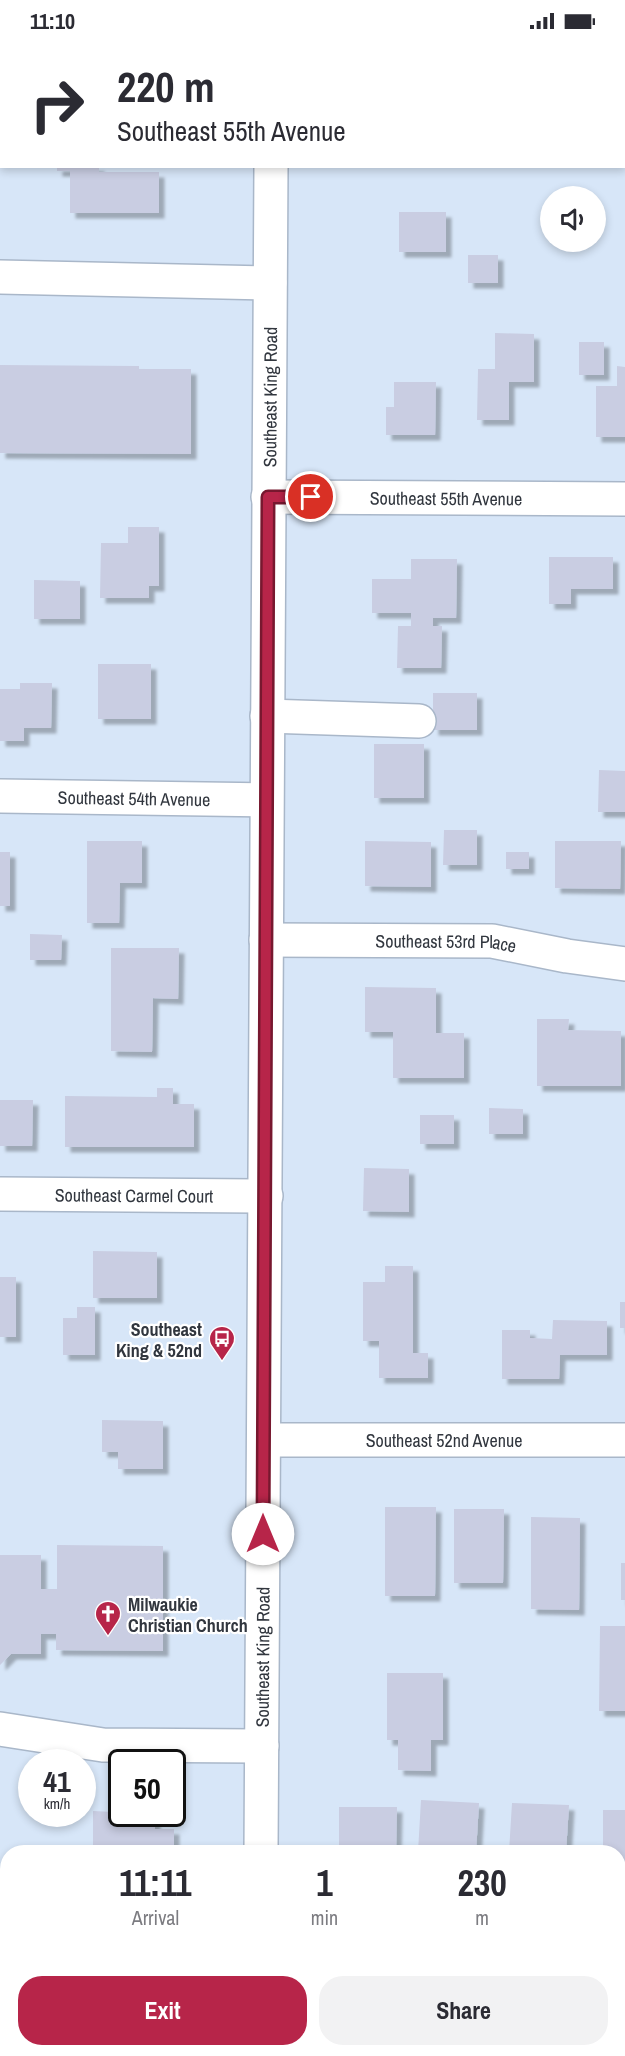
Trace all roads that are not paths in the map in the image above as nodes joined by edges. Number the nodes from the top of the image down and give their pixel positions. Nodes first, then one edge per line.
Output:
1 (271, 168) edge
2 (0, 277) edge
3 (270, 283) junction
4 (268, 497) junction
5 (625, 499) edge
6 (267, 716) junction
7 (419, 721) dead end
8 (0, 796) edge
9 (266, 800) junction
10 (266, 940) junction
11 (625, 964) edge
12 (0, 1194) edge
13 (266, 1196) junction
14 (264, 1440) junction
15 (625, 1440) edge
16 (0, 1729) edge
17 (262, 1746) junction
18 (261, 1845) edge

1 - 3 main road, Southeast King Road
2 - 3 main road
3 - 4 main road, Southeast King Road
4 - 5 main road, Southeast 55th Avenue
4 - 6 main road, Southeast King Road
6 - 7 main road
6 - 9 main road, Southeast King Road
8 - 9 main road, Southeast 54th Avenue
9 - 10 main road, Southeast King Road
10 - 11 main road, Southeast 53rd Place
10 - 13 main road, Southeast King Road
12 - 13 main road, Southeast Carmel Court
13 - 14 main road, Southeast King Road
14 - 15 main road, Southeast 52nd Avenue
14 - 17 main road, Southeast King Road
16 - 17 main road
17 - 18 main road, Southeast King Road

